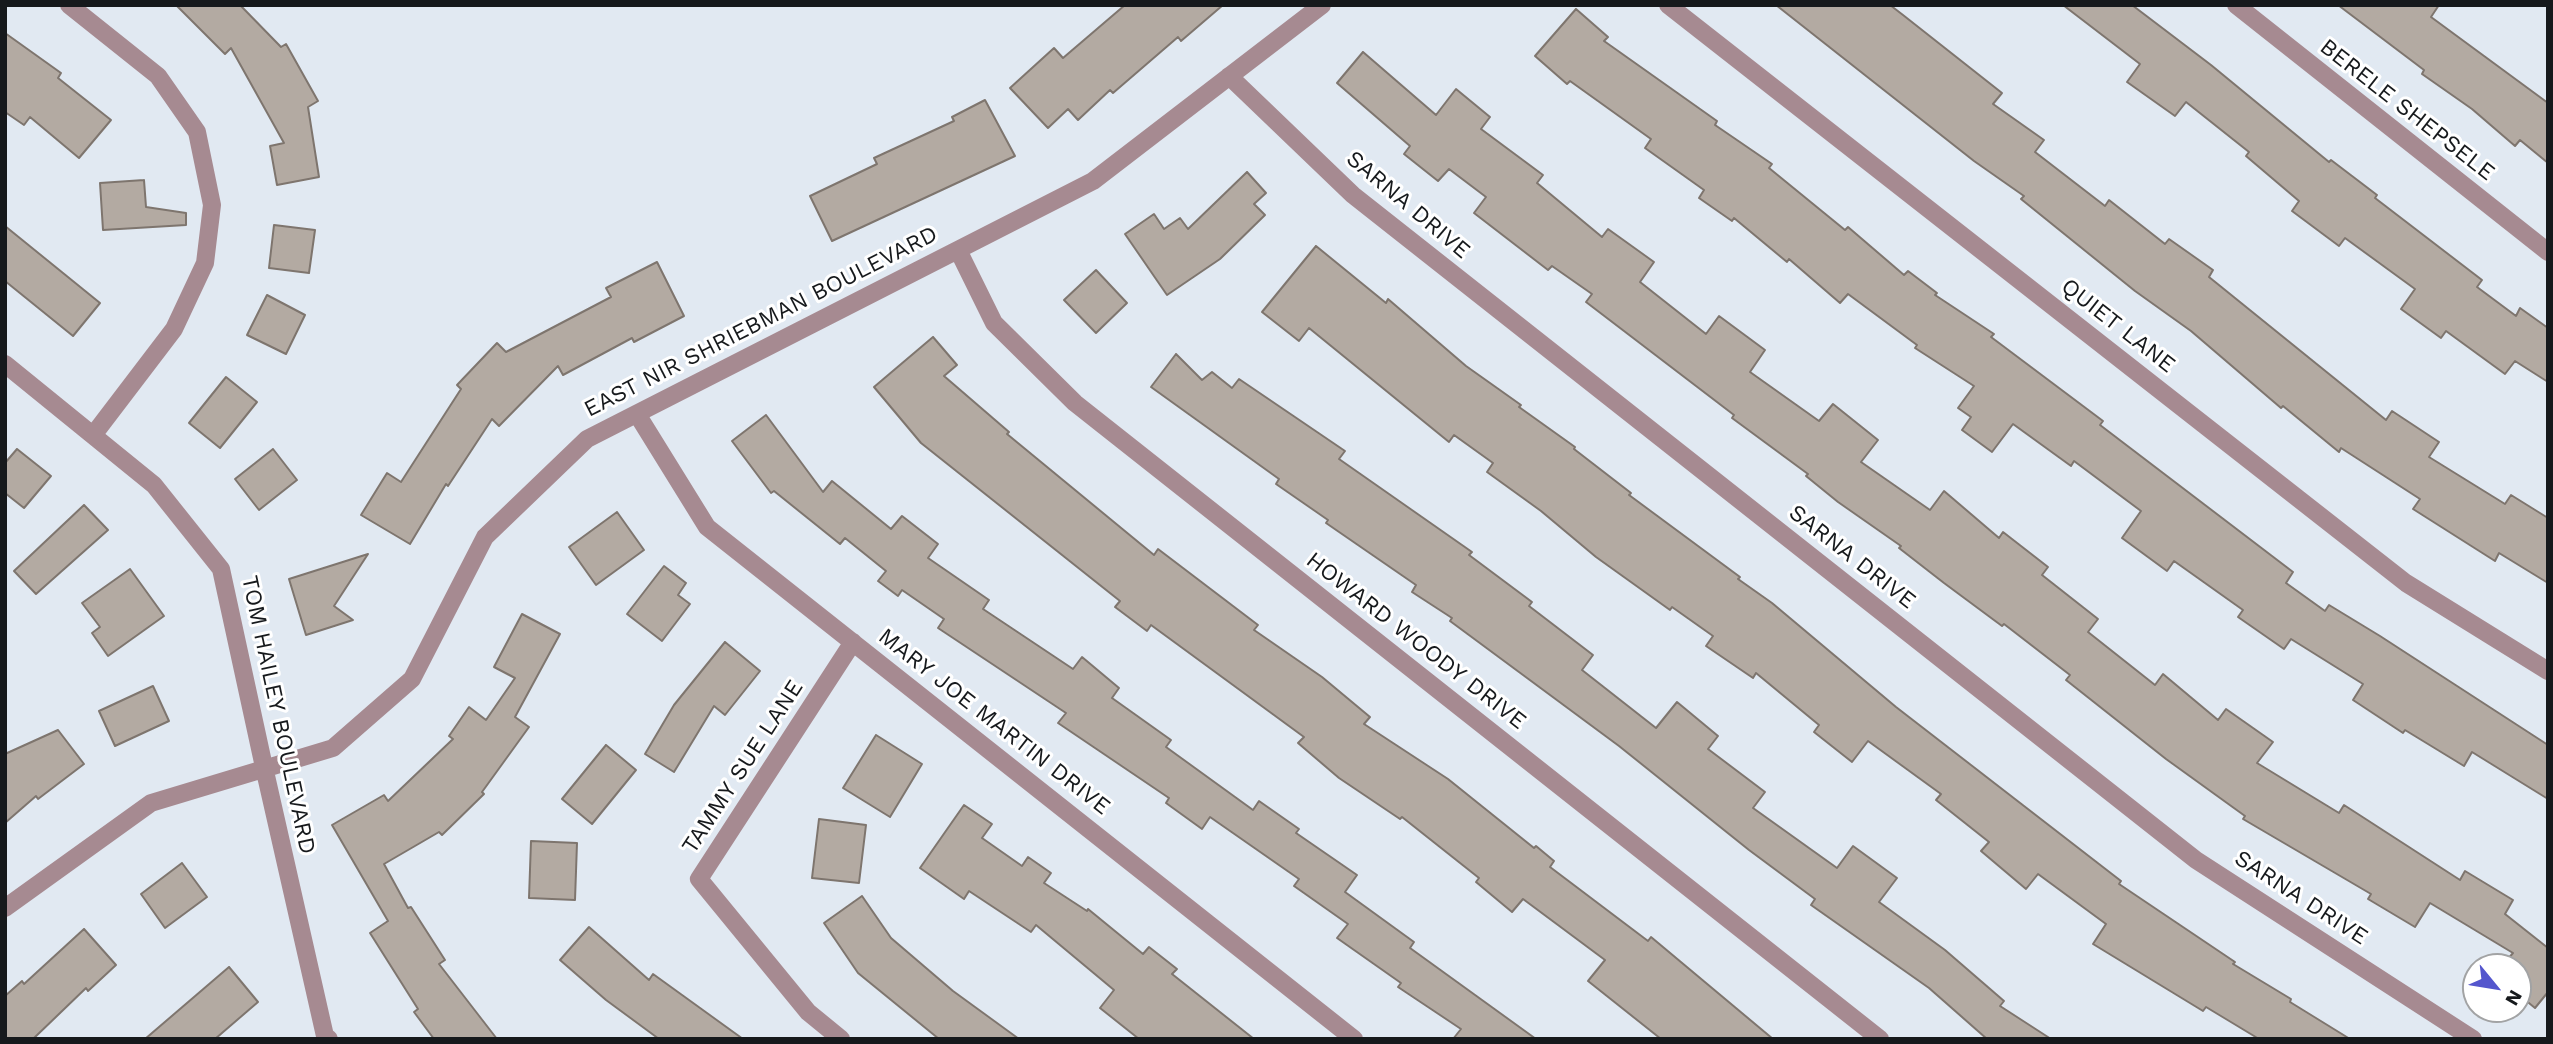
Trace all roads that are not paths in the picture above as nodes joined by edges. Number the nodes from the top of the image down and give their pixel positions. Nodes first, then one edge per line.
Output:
1 (69, 5) edge
2 (1322, 5) edge
3 (1668, 5) edge
4 (2236, 5) edge
5 (1229, 76) junction
6 (958, 250) junction
7 (2548, 252) edge
8 (5, 363) edge
9 (637, 414) junction
10 (94, 434) junction
11 (853, 642) junction
12 (2548, 671) edge
13 (264, 766) junction
14 (5, 908) edge
15 (325, 1038) edge
16 (841, 1039) edge
17 (1354, 1039) edge
18 (1880, 1039) edge
19 (2473, 1039) edge

1 - 10 street
2 - 5 street, EAST NIR SHRIEBMAN BOULEVARD
3 - 12 street, QUIET LANE
4 - 7 street, BERELE SHEPSELE
5 - 6 street, EAST NIR SHRIEBMAN BOULEVARD
5 - 19 street, SARNA DRIVE
6 - 9 street, EAST NIR SHRIEBMAN BOULEVARD
6 - 18 street, HOWARD WOODY DRIVE
8 - 10 street, TOM HAILEY BOULEVARD
9 - 11 street, MARY JOE MARTIN DRIVE
9 - 13 street, EAST NIR SHRIEBMAN BOULEVARD
10 - 13 street, TOM HAILEY BOULEVARD
11 - 16 street, TAMMY SUE LANE
11 - 17 street, MARY JOE MARTIN DRIVE
13 - 14 street, EAST NIR SHRIEBMAN BOULEVARD
13 - 15 street, TOM HAILEY BOULEVARD

